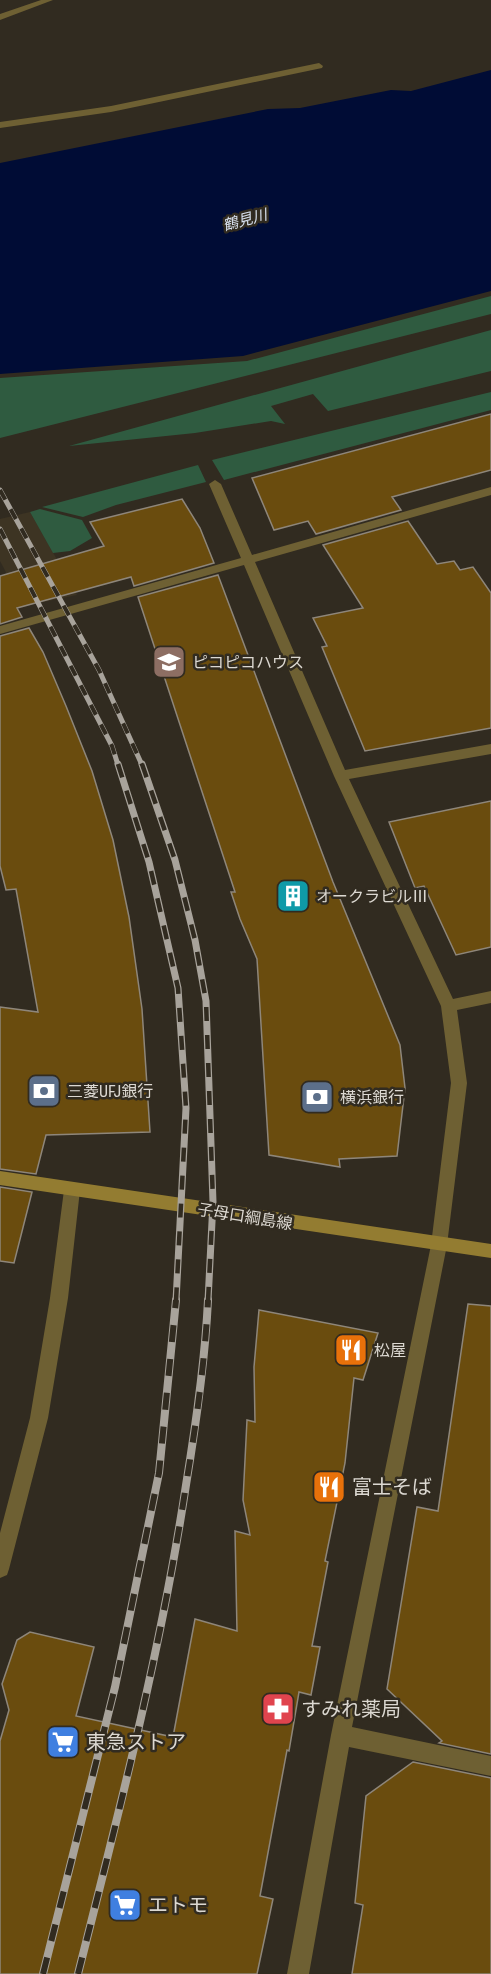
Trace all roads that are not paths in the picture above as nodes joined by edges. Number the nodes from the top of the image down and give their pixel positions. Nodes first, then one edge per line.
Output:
1 (49, 0) edge
2 (0, 17) edge
3 (319, 66) dead end
4 (0, 125) edge
5 (215, 484) dead end
6 (491, 491) edge
7 (246, 559) junction
8 (0, 630) edge
9 (491, 749) edge
10 (341, 776) junction
11 (491, 997) edge
12 (449, 1006) junction
13 (0, 1178) edge
14 (72, 1190) junction
15 (439, 1245) junction
16 (491, 1251) edge
17 (0, 1569) edge
18 (341, 1735) junction
19 (491, 1766) edge
20 (298, 1974) edge

1 - 2 street
3 - 4 street
5 - 7 street
6 - 7 street
7 - 8 street
7 - 10 street
9 - 10 street
10 - 12 street
11 - 12 street
12 - 15 street
13 - 14 main road, 子母口綱島線
14 - 15 main road, 子母口綱島線
14 - 17 street
15 - 16 main road, 子母口綱島線
15 - 18 street
18 - 19 street
18 - 20 street

